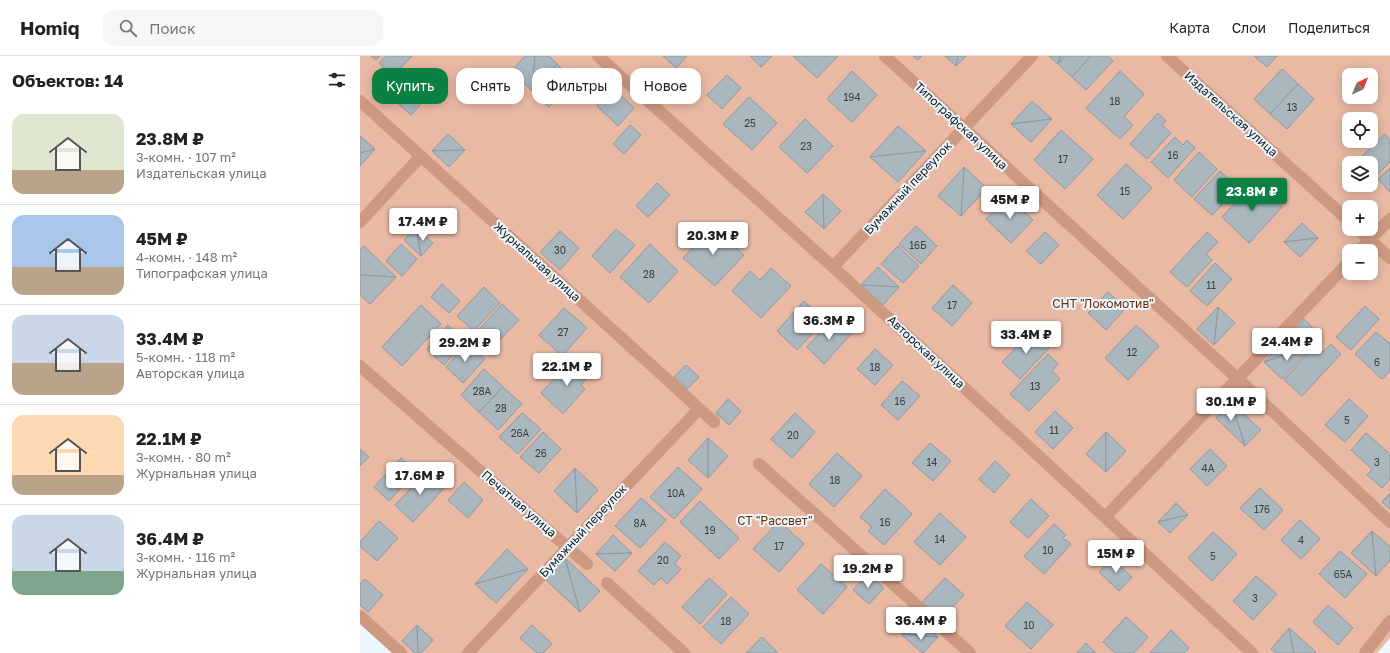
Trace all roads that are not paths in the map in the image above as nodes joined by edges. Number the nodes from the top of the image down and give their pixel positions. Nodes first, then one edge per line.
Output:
1 (598, 56) edge
2 (885, 56) edge
3 (1032, 56) edge
4 (1167, 56) edge
5 (360, 100) edge
6 (964, 129) junction
7 (421, 156) junction
8 (1342, 215) edge
9 (1390, 219) edge
10 (360, 222) edge
11 (1366, 236) edge
12 (1370, 240) junction
13 (1366, 244) edge
14 (1390, 258) edge
15 (833, 267) junction
16 (1342, 269) edge
17 (360, 366) edge
18 (1237, 378) junction
19 (699, 409) junction
20 (714, 422) dead end
21 (759, 464) dead end
22 (1105, 517) junction
23 (1390, 522) edge
24 (568, 547) junction
25 (587, 564) dead end
26 (607, 583) dead end
27 (360, 616) edge
28 (1390, 621) edge
29 (1373, 648) edge
30 (969, 652) edge
31 (401, 653) edge
32 (468, 653) edge
33 (684, 653) edge
34 (1252, 653) edge
35 (1365, 653) edge

1 - 15 street, Авторская улица
2 - 6 street, Типографская улица
3 - 6 street, Бумажный переулок
4 - 8 street, Издательская улица
5 - 7 street, Журнальная улица
6 - 15 street, Бумажный переулок
6 - 18 street, Типографская улица
7 - 10 street
7 - 19 street, Журнальная улица
9 - 12 street
11 - 12 street
12 - 13 street
12 - 14 street
15 - 22 street, Авторская улица
16 - 18 street
17 - 24 street, Печатная улица
18 - 22 street
18 - 23 street, Типографская улица
19 - 20 street, Журнальная улица
19 - 24 street, Бумажный переулок
21 - 30 street
22 - 34 street, Авторская улица
24 - 25 street, Печатная улица
24 - 32 street, Бумажный переулок
26 - 33 street
27 - 31 street
28 - 29 street
29 - 35 street

